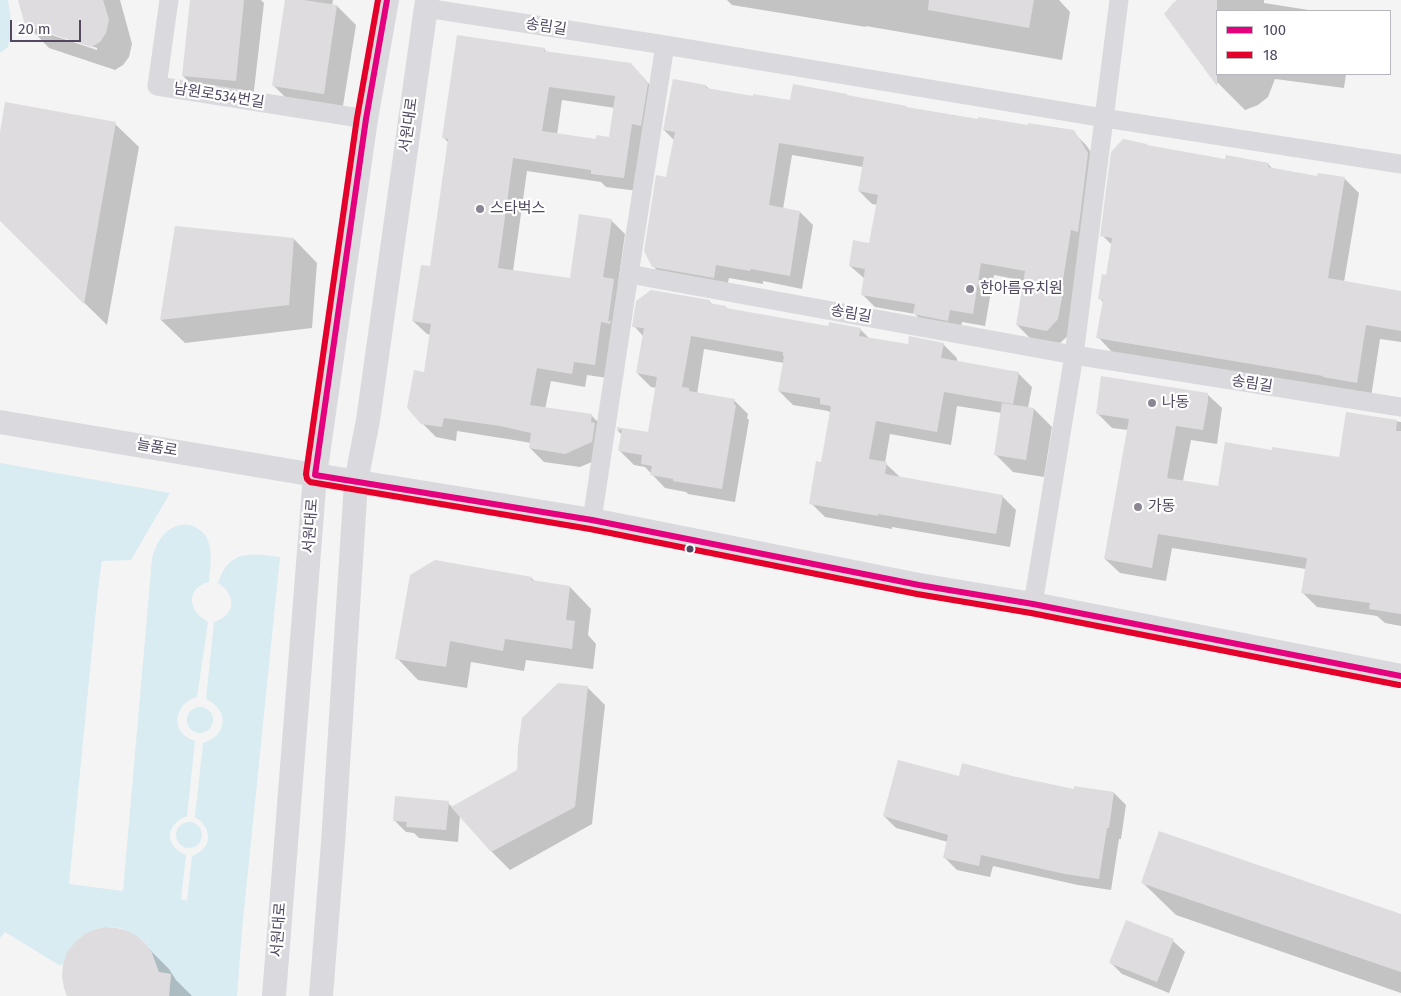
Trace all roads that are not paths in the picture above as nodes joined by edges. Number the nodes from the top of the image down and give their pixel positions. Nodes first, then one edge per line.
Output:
1 (168, 0) edge
2 (387, 0) edge
3 (1119, 0) edge
4 (427, 4) edge
5 (665, 45) junction
6 (1104, 118) junction
7 (366, 119) junction
8 (1401, 164) edge
9 (629, 274) junction
10 (1074, 355) junction
11 (1401, 407) edge
12 (0, 422) edge
13 (315, 475) junction
14 (356, 482) junction
15 (592, 520) junction
16 (1033, 604) junction
17 (1401, 676) edge
18 (274, 996) edge
19 (321, 996) edge

1 - 7 street, 남원로534번길
2 - 7 street, 서원대로
3 - 6 street
4 - 5 street, 송림길
4 - 14 street, 서원대로
5 - 6 street, 송림길
5 - 9 street
6 - 8 street, 송림길
6 - 10 street
7 - 13 street, 서원대로
9 - 10 street, 송림길
9 - 15 street
10 - 11 street, 송림길
10 - 16 street
12 - 13 street, 늘품로
13 - 14 street, 늘품로
13 - 18 street, 서원대로
14 - 15 street
14 - 19 street, 서원대로
15 - 16 street
16 - 17 street

